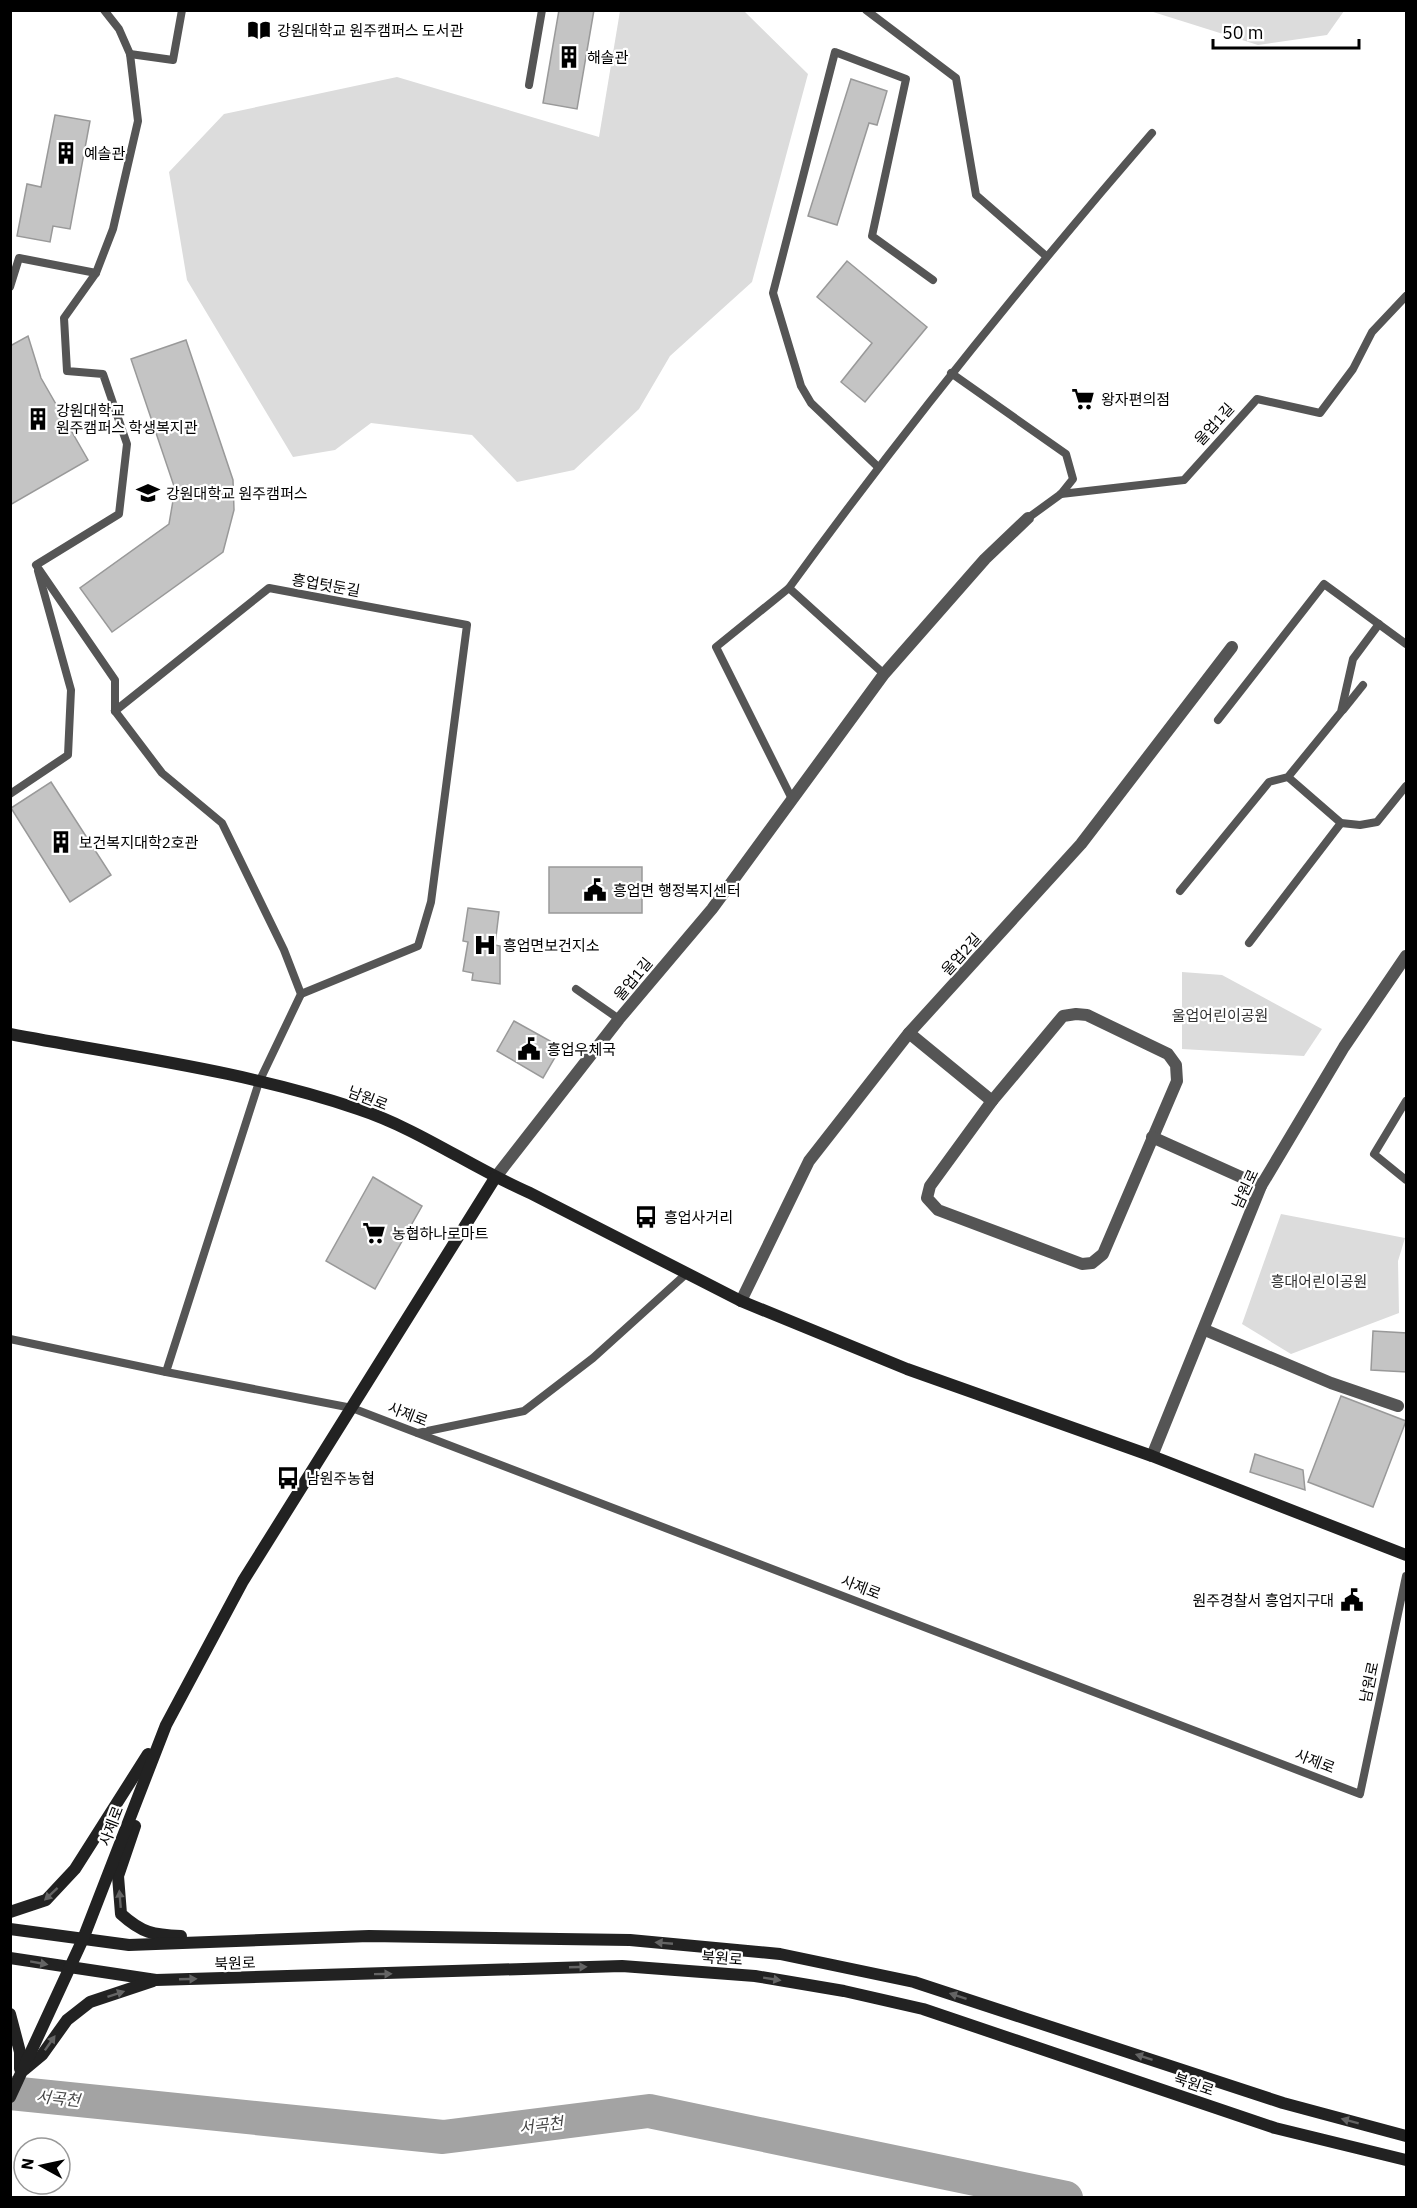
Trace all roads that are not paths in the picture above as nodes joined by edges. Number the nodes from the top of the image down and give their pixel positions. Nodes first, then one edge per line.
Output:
1 (104, 10) edge
2 (182, 10) edge
3 (542, 10) edge
4 (866, 10) edge
5 (129, 54) junction
6 (529, 85) dead end
7 (1152, 133) dead end
8 (1046, 256) junction
9 (96, 273) junction
10 (933, 280) dead end
11 (10, 287) edge
12 (1407, 296) edge
13 (951, 373) junction
14 (878, 466) junction
15 (1061, 494) junction
16 (1028, 518) joint
17 (36, 565) junction
18 (789, 588) junction
19 (1379, 624) junction
20 (1407, 644) edge
21 (1232, 646) dead end
22 (884, 674) junction
23 (1363, 685) dead end
24 (115, 711) junction
25 (1341, 712) junction
26 (1218, 720) dead end
27 (1288, 777) junction
28 (1407, 786) edge
29 (10, 794) edge
30 (792, 798) junction
31 (1341, 823) junction
32 (1180, 891) dead end
33 (1249, 943) dead end
34 (1407, 956) edge
35 (576, 989) dead end
36 (301, 994) junction
37 (618, 1019) junction
38 (909, 1033) junction
39 (10, 1034) edge
40 (259, 1082) junction
41 (992, 1101) junction
42 (1407, 1101) edge
43 (1152, 1137) junction
44 (495, 1178) junction
45 (1407, 1180) edge
46 (1261, 1186) junction
47 (686, 1274) junction
48 (741, 1301) junction
49 (1205, 1330) junction
50 (10, 1339) edge
51 (166, 1372) junction
52 (1398, 1406) dead end
53 (352, 1408) junction
54 (417, 1434) junction
55 (1152, 1456) junction
56 (1407, 1555) edge
57 (1407, 1576) edge
58 (166, 1725) junction
59 (1360, 1794) joint
60 (10, 1912) edge
61 (10, 1929) edge
62 (83, 1940) junction
63 (263, 1940) junction
64 (10, 1958) edge
65 (67, 1968) junction
66 (156, 1980) junction
67 (10, 2014) edge
68 (20, 2073) junction
69 (10, 2097) edge
70 (1407, 2136) edge
71 (1407, 2160) edge

1 - 5 lane
2 - 5 lane
3 - 6 lane
4 - 8 lane
5 - 9 lane
7 - 8 lane
8 - 13 lane
9 - 11 lane
9 - 17 lane
10 - 14 lane
12 - 15 lane, 울업1길
13 - 14 lane
13 - 15 lane
14 - 18 lane
15 - 16 lane, 울업1길
16 - 22 street, 울업1길
17 - 24 lane
17 - 29 lane
18 - 22 lane
18 - 30 lane
19 - 20 lane
19 - 25 lane
19 - 26 lane
21 - 38 street, 울업2길
22 - 30 street, 울업1길
23 - 25 lane
24 - 36 lane
24 - 36 lane, 흥업텃둔길
25 - 27 lane
27 - 31 lane
27 - 32 lane
28 - 31 lane
30 - 37 street, 울업1길
31 - 33 lane
34 - 46 street, 남원로
35 - 37 lane
36 - 40 lane
37 - 44 street, 울업1길
38 - 41 street
38 - 48 street, 울업2길
39 - 40 street, 남원로
40 - 44 street, 남원로
40 - 51 lane
41 - 43 street
41 - 43 street
42 - 45 lane
43 - 46 street
44 - 47 street, 남원로
44 - 53 street, 사제로
46 - 49 street, 남원로
47 - 48 street, 남원로
47 - 54 lane
48 - 55 street, 남원로
49 - 52 street
49 - 55 street, 남원로
50 - 51 lane
51 - 53 lane
53 - 54 lane, 사제로
53 - 58 street, 사제로
54 - 59 lane, 사제로
55 - 56 street, 남원로
57 - 59 lane, 남원로
58 -> 60 street
58 - 62 street, 사제로
63 -> 58 street
61 - 62 street, 북원로
62 - 63 street, 북원로
62 - 65 street, 사제로
70 -> 63 street, 북원로
64 -> 65 street, 북원로
65 - 66 street, 북원로
65 - 68 street, 사제로
68 -> 66 street
66 -> 71 street, 북원로
67 - 68 street
68 - 69 street, 사제로

